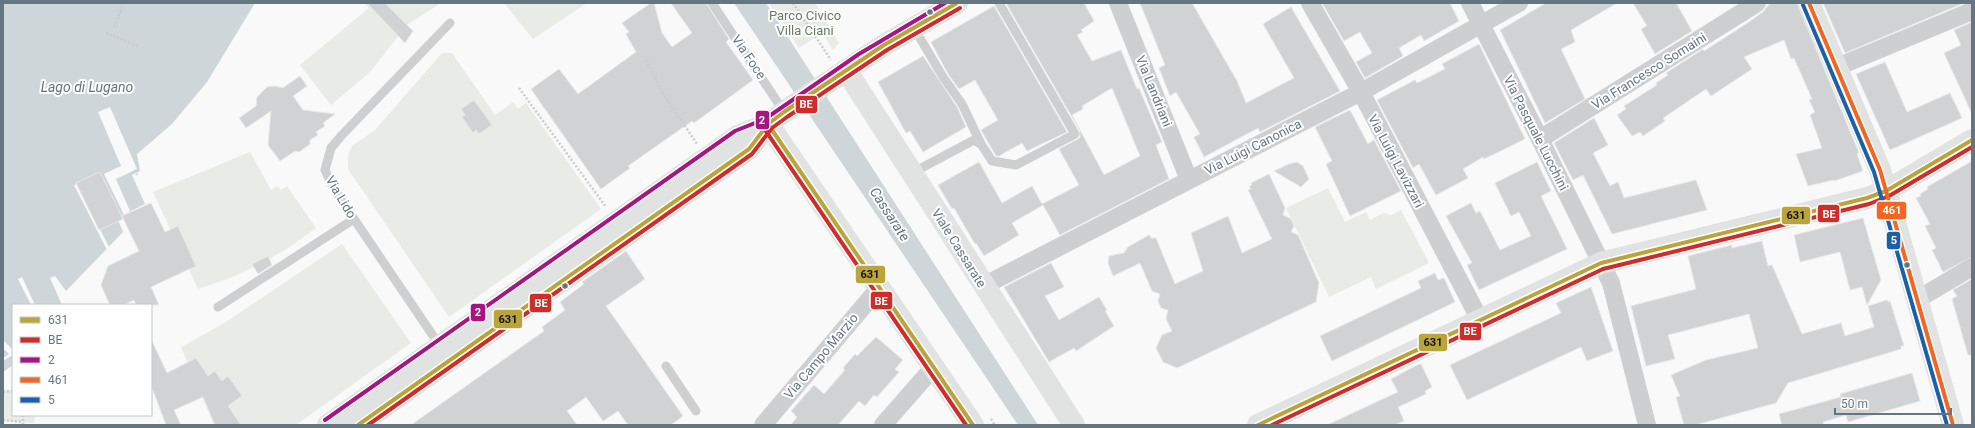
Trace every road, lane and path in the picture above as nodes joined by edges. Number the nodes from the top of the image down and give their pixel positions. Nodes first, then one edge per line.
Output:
1 (124, 3) edge
2 (712, 3) edge
3 (793, 3) edge
4 (957, 3) edge
5 (999, 3) edge
6 (1118, 3) edge
7 (1310, 3) edge
8 (1470, 3) edge
9 (1519, 3) edge
10 (1757, 3) edge
11 (1810, 3) edge
12 (1972, 11) edge
13 (450, 23) dead end
14 (1481, 25) junction
15 (114, 27) dead end
16 (914, 28) junction
17 (106, 33) dead end
18 (138, 46) dead end
19 (646, 60) dead end
20 (1837, 67) junction
21 (837, 76) junction
22 (519, 88) dead end
23 (1361, 92) junction
24 (782, 114) junction
25 (1540, 139) junction
26 (1972, 140) edge
27 (981, 144) junction
28 (700, 148) dead end
29 (135, 170) dead end
30 (912, 173) junction
31 (137, 175) dead end
32 (1189, 180) junction
33 (1886, 191) junction
34 (354, 219) junction
35 (617, 221) junction
36 (1601, 263) junction
37 (1972, 267) edge
38 (983, 286) junction
39 (880, 288) junction
40 (1918, 299) junction
41 (218, 307) dead end
42 (1480, 320) junction
43 (440, 346) junction
44 (666, 366) dead end
45 (933, 368) junction
46 (696, 410) dead end
47 (3, 420) edge
48 (23, 423) edge
49 (328, 425) edge
50 (358, 425) edge
51 (763, 425) edge
52 (883, 425) edge
53 (973, 425) edge
54 (1074, 425) edge
55 (1258, 425) edge
56 (1647, 425) edge
57 (1953, 425) edge

1 - 15 path
2 - 24 lane, Via Foce
3 - 21 path
4 - 16 main road
5 - 27 lane
6 - 32 street, Via Landriani
7 - 23 street, Via Luigi Lavizzari
8 - 14 street, Via Pasquale Lucchini
9 - 14 street, Via Luigi Canonica
10 - 25 street, Via Francesco Somaini
11 - 20 main road
12 - 20 street
13 - 34 lane, Via Lido
14 - 23 street, Via Luigi Canonica
14 - 25 street, Via Pasquale Lucchini
16 - 21 main road
16 - 27 lane
17 - 18 path
19 - 28 path
20 - 33 main road
21 - 24 main road
21 - 30 main road, Viale Cassarate
22 - 35 path
23 - 32 street, Via Luigi Canonica
23 - 42 street, Via Luigi Lavizzari
24 - 35 main road
24 - 39 main road
24 - 50 main road
25 - 36 street, Via Pasquale Lucchini
26 - 33 main road
27 - 30 lane
29 - 31 path
30 - 38 main road, Viale Cassarate
32 - 38 street, Via Luigi Canonica
33 - 36 main road
33 - 40 main road
34 - 41 lane
34 - 43 lane, Via Lido
35 - 43 main road
36 - 42 main road
36 - 56 street, Via Pasquale Lucchini
37 - 40 street
38 - 54 main road, Viale Cassarate
39 - 45 main road
39 - 51 street, Via Campo Marzio
40 - 57 main road
42 - 55 main road
43 - 49 main road
44 - 46 lane
45 - 52 street
45 - 53 main road
47 - 48 path

